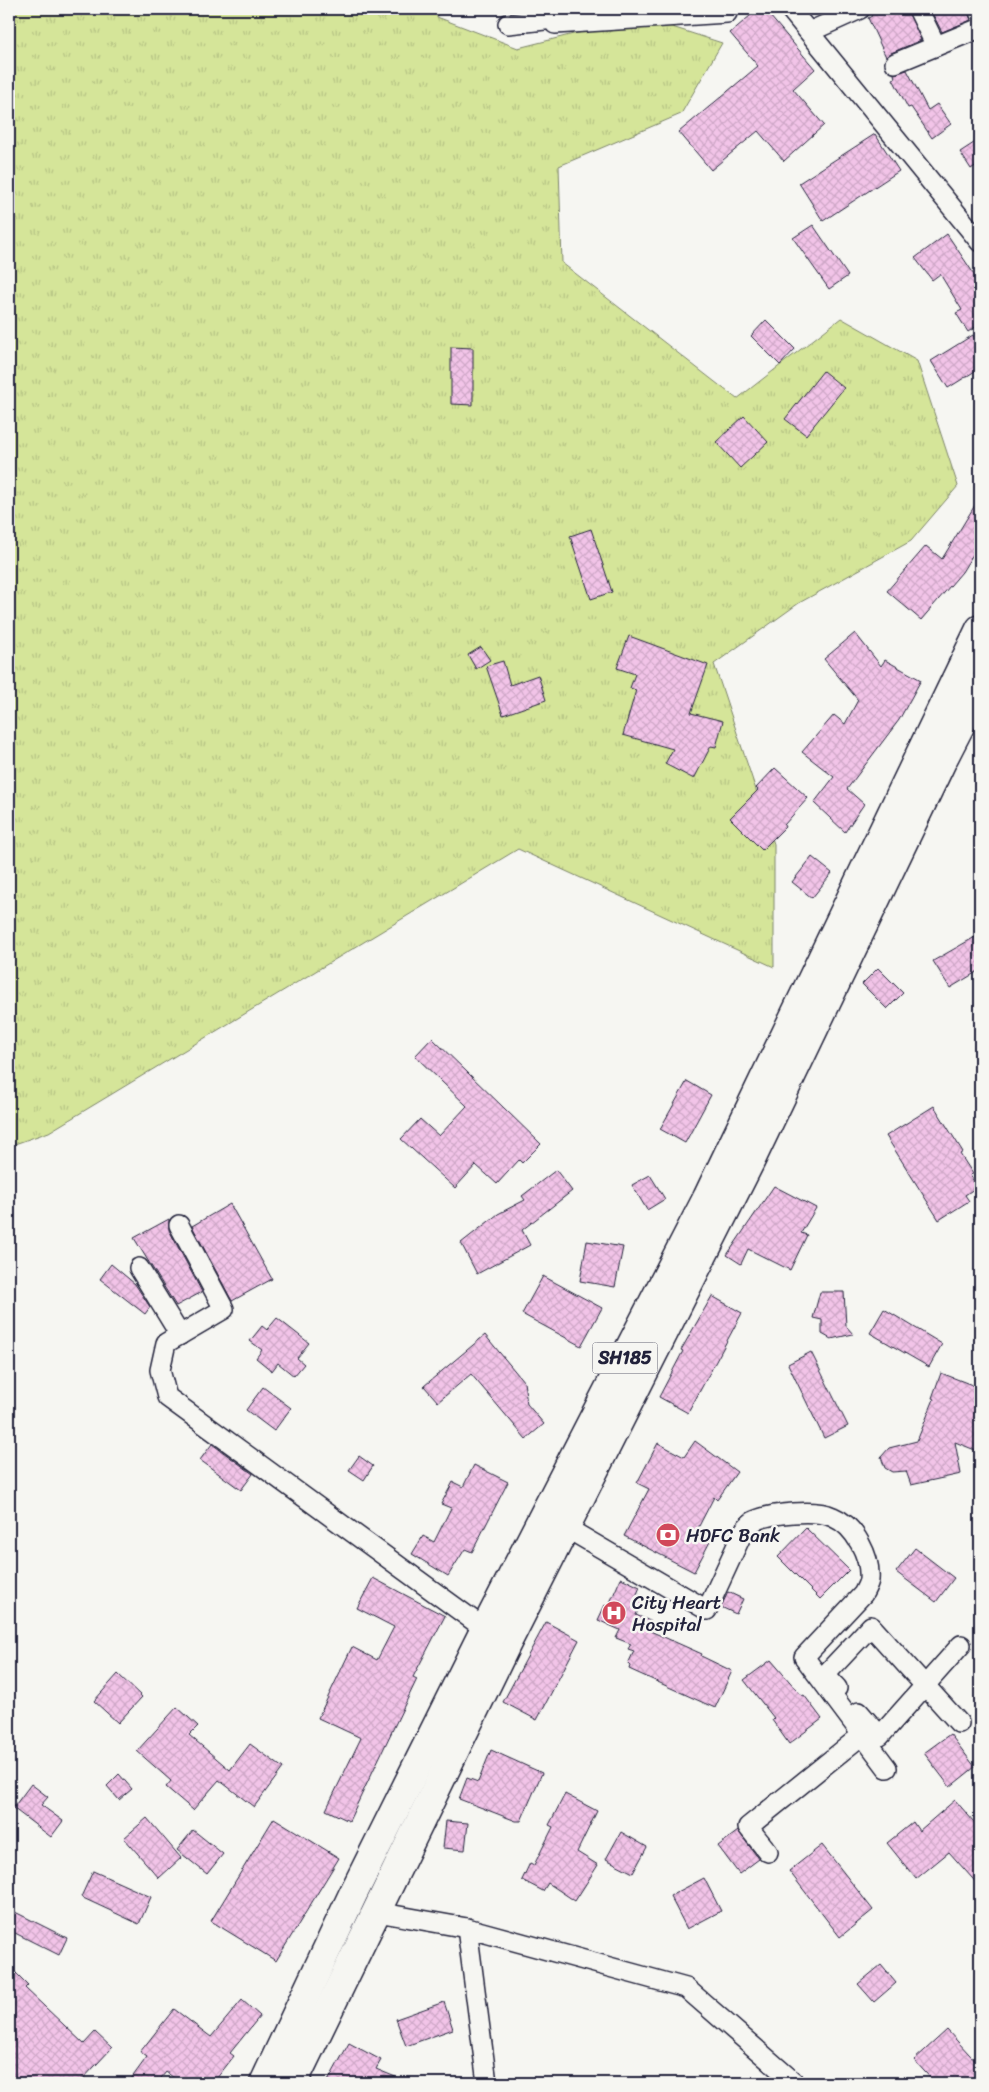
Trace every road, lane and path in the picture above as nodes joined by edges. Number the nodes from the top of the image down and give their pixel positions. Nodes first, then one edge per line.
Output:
1 (790, 9) edge
2 (860, 9) edge
3 (918, 9) edge
4 (978, 9) edge
5 (727, 13) dead end
6 (554, 14) edge
7 (980, 14) edge
8 (508, 24) dead end
9 (980, 28) edge
10 (809, 32) junction
11 (936, 46) junction
12 (894, 62) dead end
13 (980, 242) edge
14 (980, 629) edge
15 (980, 687) edge
16 (179, 1225) dead end
17 (138, 1268) dead end
18 (180, 1335) junction
19 (565, 1527) junction
20 (852, 1606) junction
21 (871, 1626) junction
22 (485, 1628) junction
23 (961, 1645) dead end
24 (925, 1686) junction
25 (959, 1723) dead end
26 (862, 1735) junction
27 (887, 1768) dead end
28 (768, 1852) dead end
29 (364, 1873) junction
30 (389, 1885) junction
31 (376, 1912) junction
32 (467, 1928) junction
33 (264, 2083) edge
34 (292, 2083) edge
35 (487, 2083) edge
36 (795, 2083) edge

1 - 10 street
2 - 10 street
3 - 11 street
4 - 7 street
5 - 6 street
6 - 8 street
9 - 11 street
10 - 13 street
11 - 12 street
14 - 22 main road, SH185
15 - 19 main road, SH185
16 - 18 street
17 - 18 street
18 - 22 street
19 - 20 street
19 - 30 main road, SH185
20 - 21 street
20 - 26 street
21 - 24 street
21 - 24 street
22 - 29 main road, SH185
23 - 24 street
24 - 25 street
26 - 27 street
26 - 28 street
29 - 30 main road
29 - 33 main road, SH185
30 - 31 main road, SH185
31 - 32 street
31 - 34 main road, SH185
32 - 35 street
32 - 36 street

